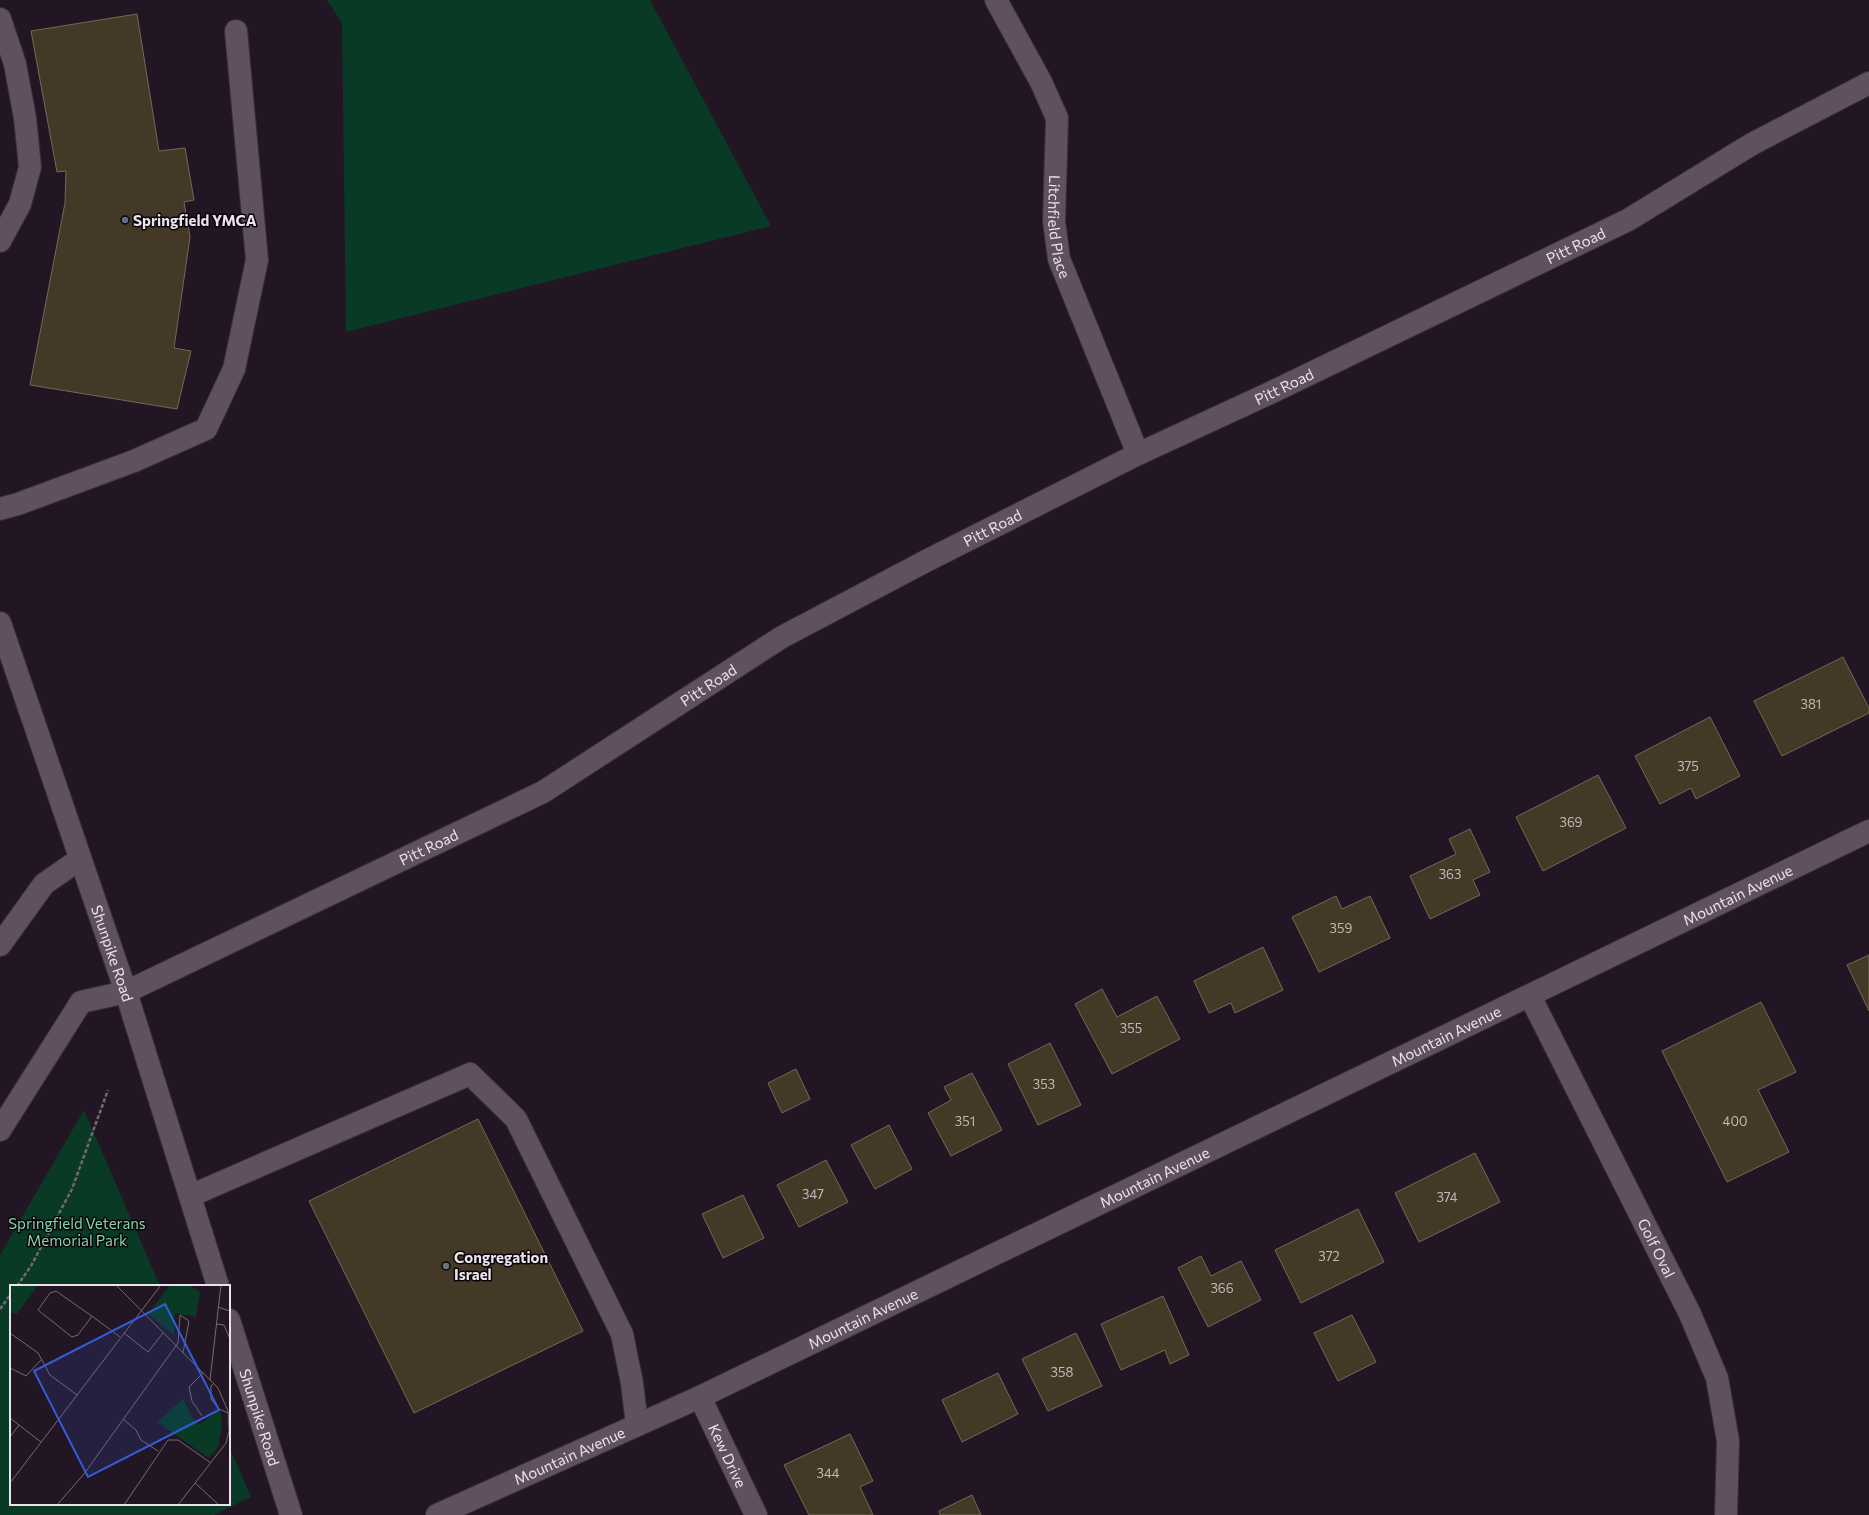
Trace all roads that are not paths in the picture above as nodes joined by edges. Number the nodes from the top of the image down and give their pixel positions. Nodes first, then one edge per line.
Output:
1 (996, 0) edge
2 (0, 19) edge
3 (236, 31) dead end
4 (1869, 82) edge
5 (0, 242) edge
6 (1138, 454) junction
7 (0, 509) edge
8 (0, 623) edge
9 (1869, 832) edge
10 (80, 859) junction
11 (0, 945) edge
12 (126, 992) junction
13 (1530, 996) junction
14 (0, 1130) edge
15 (190, 1196) junction
16 (218, 1285) edge
17 (230, 1323) edge
18 (700, 1397) junction
19 (637, 1425) junction
20 (291, 1515) edge
21 (437, 1515) edge
22 (756, 1515) edge
23 (1726, 1515) edge

1 - 6 street, Litchfield Place
2 - 5 street
3 - 7 street
4 - 6 street, Pitt Road
6 - 12 street, Pitt Road
8 - 10 street, Shunpike Road
9 - 13 street, Mountain Avenue
10 - 11 street
10 - 12 street, Shunpike Road
12 - 14 street, Pitt Road
12 - 15 street, Shunpike Road
13 - 18 street, Mountain Avenue
13 - 23 street, Golf Oval
15 - 16 street, Shunpike Road
15 - 19 street
17 - 20 street, Shunpike Road
18 - 19 street, Mountain Avenue
18 - 22 street, Kew Drive
19 - 21 street, Mountain Avenue

